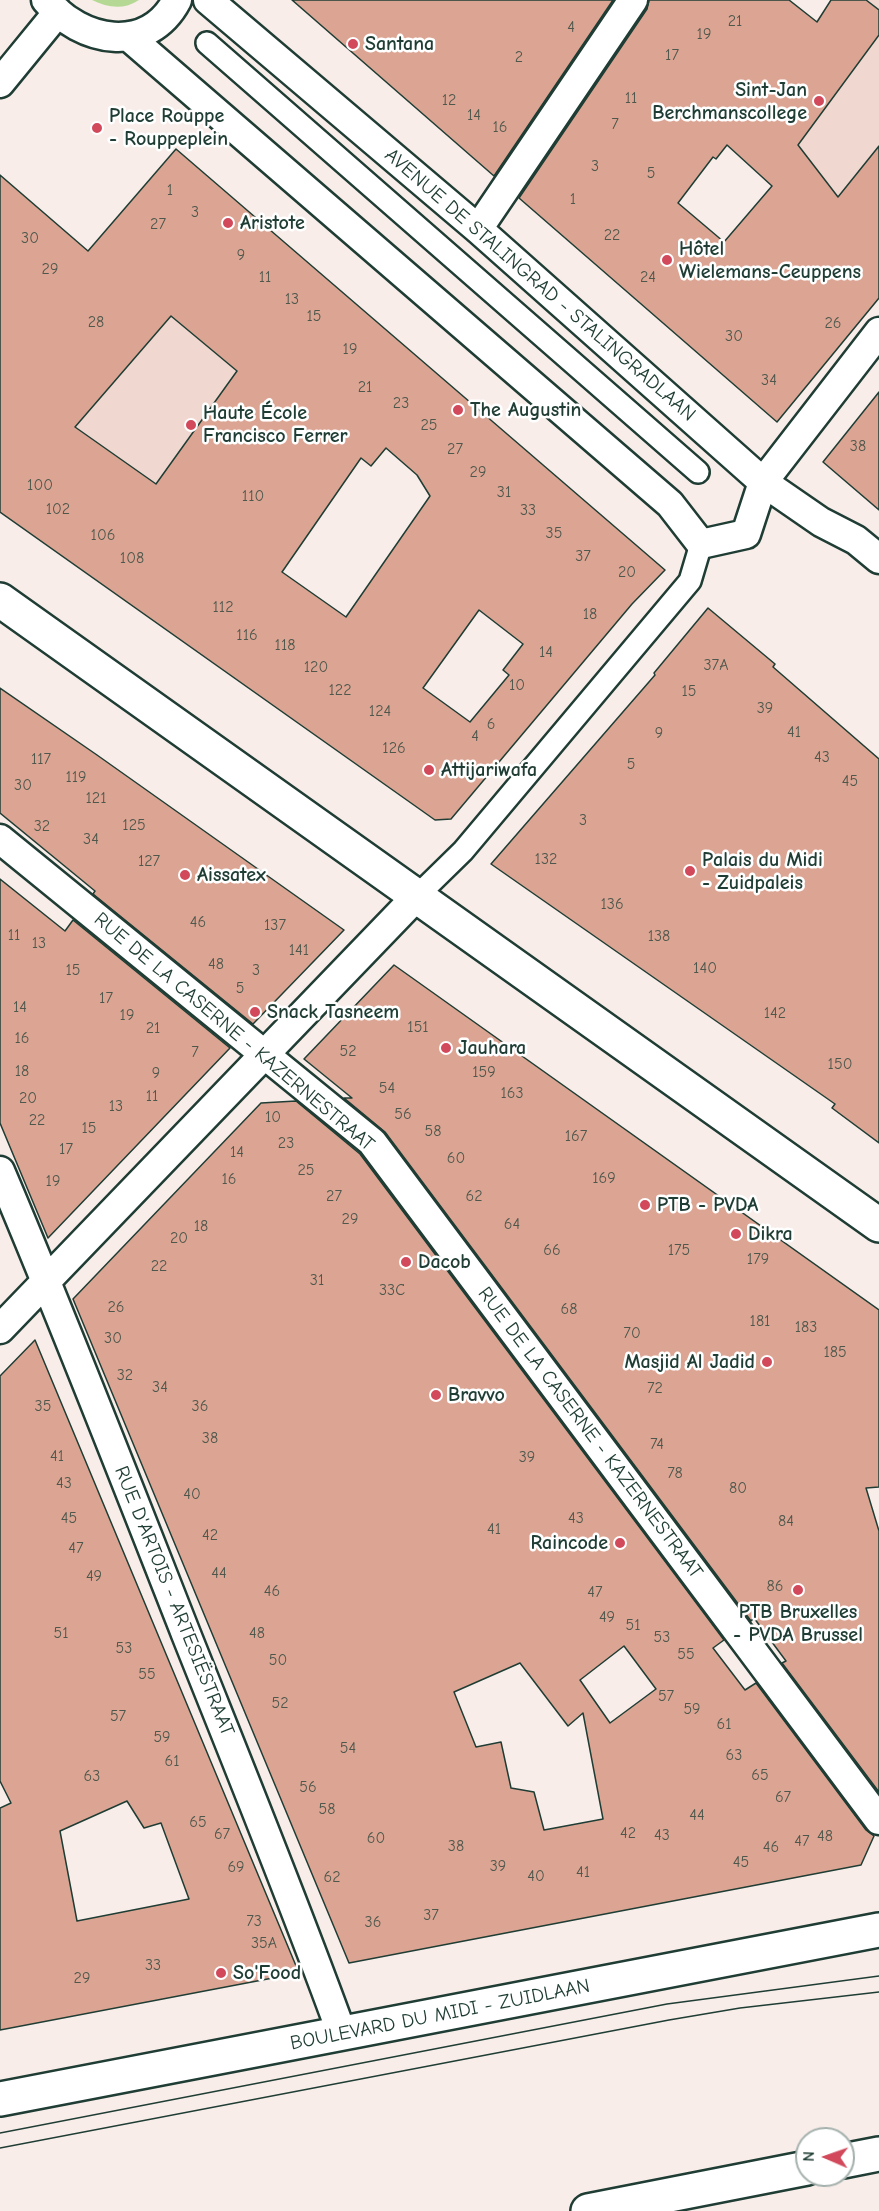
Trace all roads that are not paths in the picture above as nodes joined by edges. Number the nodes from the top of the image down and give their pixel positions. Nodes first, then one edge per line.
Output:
1 (177, 0) edge
2 (208, 0) edge
3 (633, 0) edge
4 (52, 6) edge
5 (129, 37) junction
6 (207, 43) dead end
7 (0, 83) edge
8 (478, 230) junction
9 (879, 332) edge
10 (698, 472) dead end
11 (763, 482) junction
12 (701, 544) junction
13 (879, 559) edge
14 (0, 600) edge
15 (0, 839) edge
16 (416, 897) junction
17 (263, 1053) junction
18 (0, 1171) edge
19 (879, 1225) edge
20 (46, 1279) junction
21 (0, 1329) edge
22 (879, 1820) edge
23 (879, 1930) edge
24 (342, 2034) junction
25 (0, 2099) edge
26 (879, 2154) edge
27 (855, 2159) edge
28 (795, 2170) edge
29 (588, 2211) edge

1 - 5 street
2 - 8 street, AVENUE DE STALINGRAD - STALINGRADLAAN
3 - 8 street
4 - 5 street
4 - 7 street
5 - 12 street
6 - 10 street
8 - 11 street, AVENUE DE STALINGRAD - STALINGRADLAAN
9 - 11 street
11 - 12 street
11 - 13 street, AVENUE DE STALINGRAD - STALINGRADLAAN
12 - 16 street
14 - 16 main road
15 - 17 street, RUE DE LA CASERNE - KAZERNESTRAAT
16 - 17 street
16 - 19 main road
17 - 20 street
17 - 22 street, RUE DE LA CASERNE - KAZERNESTRAAT
18 - 20 street, RUE D'ARTOIS - ARTESIËSTRAAT
20 - 21 street
20 - 24 street, RUE D'ARTOIS - ARTESIËSTRAAT
23 - 24 main road, BOULEVARD DU MIDI - ZUIDLAAN
24 - 25 main road, BOULEVARD DU MIDI - ZUIDLAAN
26 - 27 main road
28 - 29 main road

